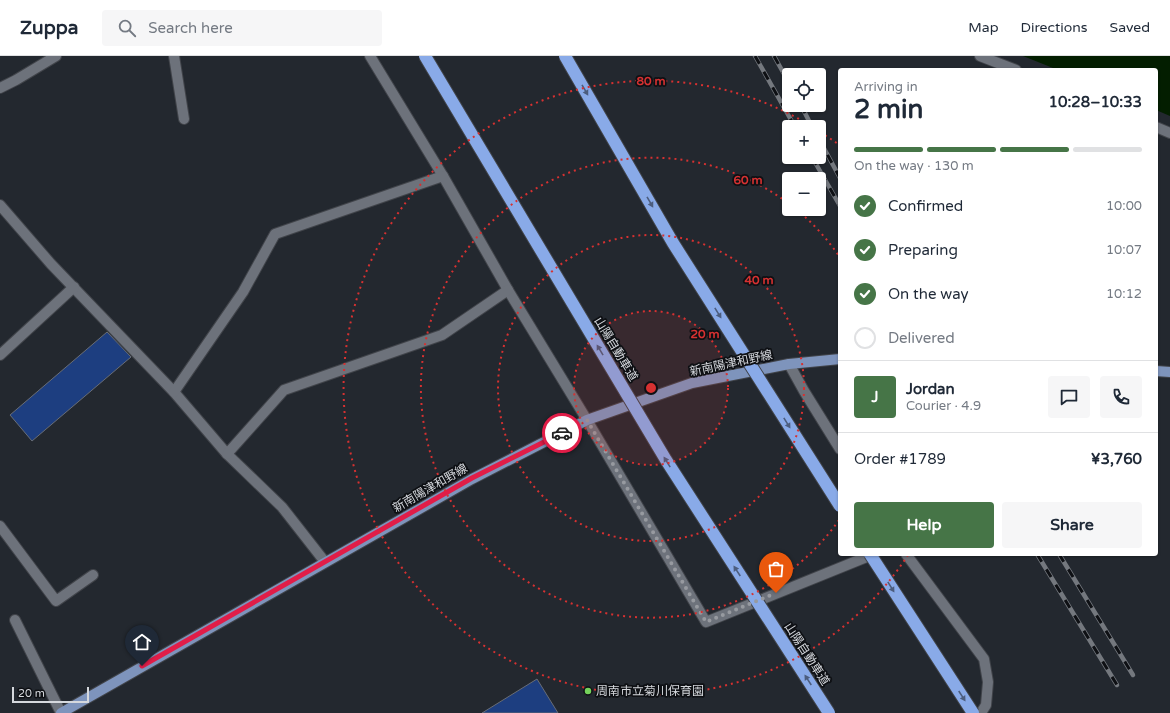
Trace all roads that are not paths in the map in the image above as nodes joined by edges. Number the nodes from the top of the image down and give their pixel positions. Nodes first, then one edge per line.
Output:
1 (56, 56) edge
2 (174, 56) edge
3 (370, 56) edge
4 (425, 56) edge
5 (565, 56) edge
6 (980, 56) edge
7 (1011, 68) edge
8 (0, 88) edge
9 (184, 119) dead end
10 (1158, 128) edge
11 (1170, 133) edge
12 (443, 176) junction
13 (0, 205) edge
14 (74, 288) junction
15 (508, 290) junction
16 (0, 355) edge
17 (838, 359) edge
18 (789, 364) junction
19 (1158, 371) edge
20 (1170, 372) edge
21 (174, 392) junction
22 (587, 420) junction
23 (838, 446) edge
24 (227, 454) junction
25 (838, 503) edge
26 (0, 526) edge
27 (869, 556) edge
28 (871, 556) edge
29 (907, 556) edge
30 (325, 562) junction
31 (93, 575) dead end
32 (15, 620) dead end
33 (61, 713) edge
34 (829, 713) edge
35 (973, 713) edge
36 (981, 713) edge

1 - 8 street
2 - 9 street
3 - 12 street
34 -> 4 highway, 山陽自動車道, bridge
5 -> 25 highway, bridge
6 - 7 street
10 - 11 street
12 - 15 street
12 - 21 street
13 - 14 street
14 - 16 street
14 - 21 street
15 - 22 street
15 - 24 street
17 - 18 main road, 新南陽津和野線
18 - 22 main road, 新南陽津和野線
18 - 23 street
19 - 20 main road
21 - 24 street
22 - 27 street
22 - 30 main road, 新南陽津和野線
24 - 30 street
26 - 31 street
28 -> 35 highway, bridge
29 - 36 street
30 - 33 main road, 新南陽津和野線
32 - 33 street

